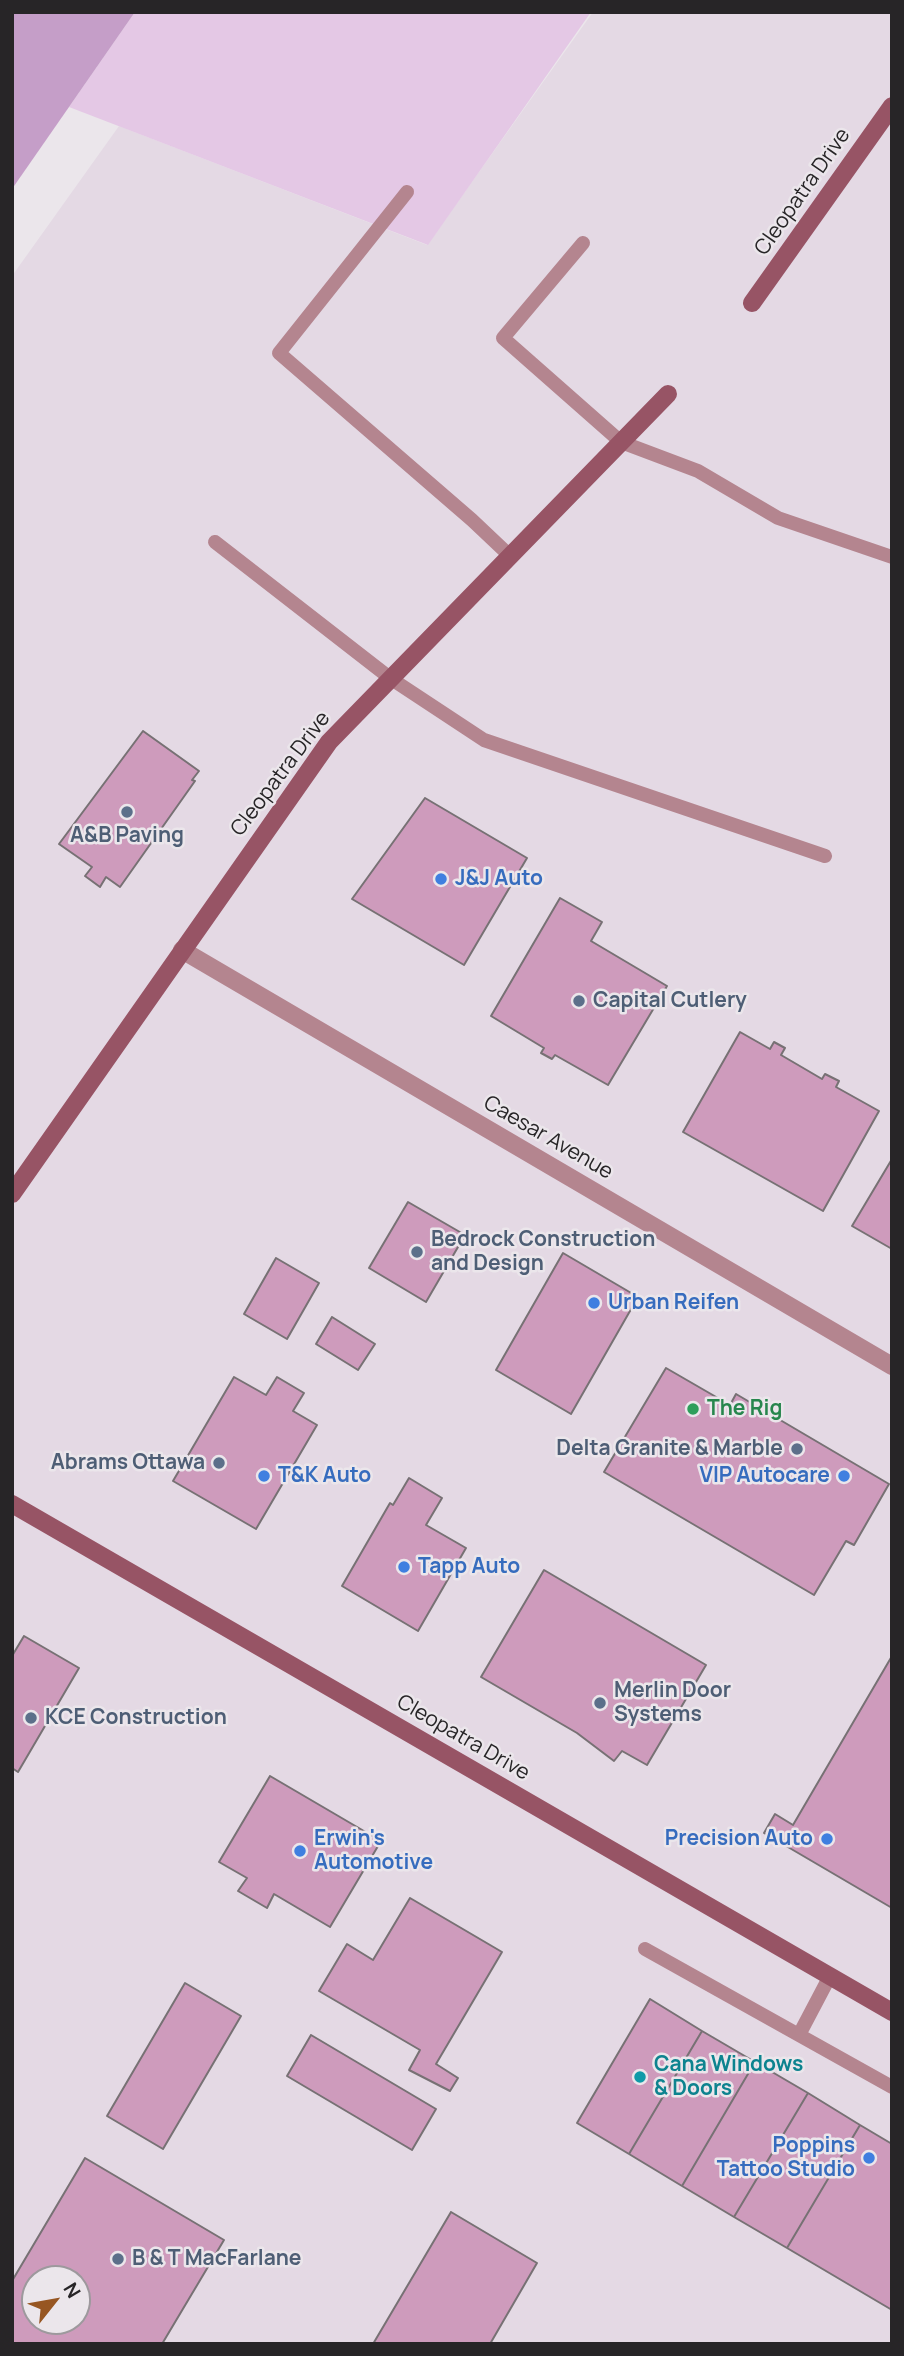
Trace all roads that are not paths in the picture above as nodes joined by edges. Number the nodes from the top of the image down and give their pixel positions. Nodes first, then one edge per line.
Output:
1 (892, 106) edge
2 (407, 192) dead end
3 (583, 243) dead end
4 (752, 303) dead end
5 (668, 394) dead end
6 (621, 442) junction
7 (215, 542) dead end
8 (509, 555) junction
9 (892, 557) edge
10 (390, 678) junction
11 (825, 856) dead end
12 (182, 950) junction
13 (12, 1194) edge
14 (892, 1366) edge
15 (12, 1504) edge
16 (645, 1949) dead end
17 (830, 1976) junction
18 (892, 2012) edge
19 (800, 2034) junction
20 (892, 2087) edge

1 - 4 street, Cleopatra Drive
2 - 8 lane
3 - 6 lane
5 - 6 street, Cleopatra Drive
6 - 8 street, Cleopatra Drive
6 - 9 lane
7 - 10 lane
8 - 10 street, Cleopatra Drive
10 - 11 lane
10 - 12 street, Cleopatra Drive
12 - 13 street, Cleopatra Drive
12 - 14 street, Caesar Avenue
15 - 17 street, Cleopatra Drive
16 - 19 lane
17 - 18 street, Cleopatra Drive
17 - 19 lane
19 - 20 lane

